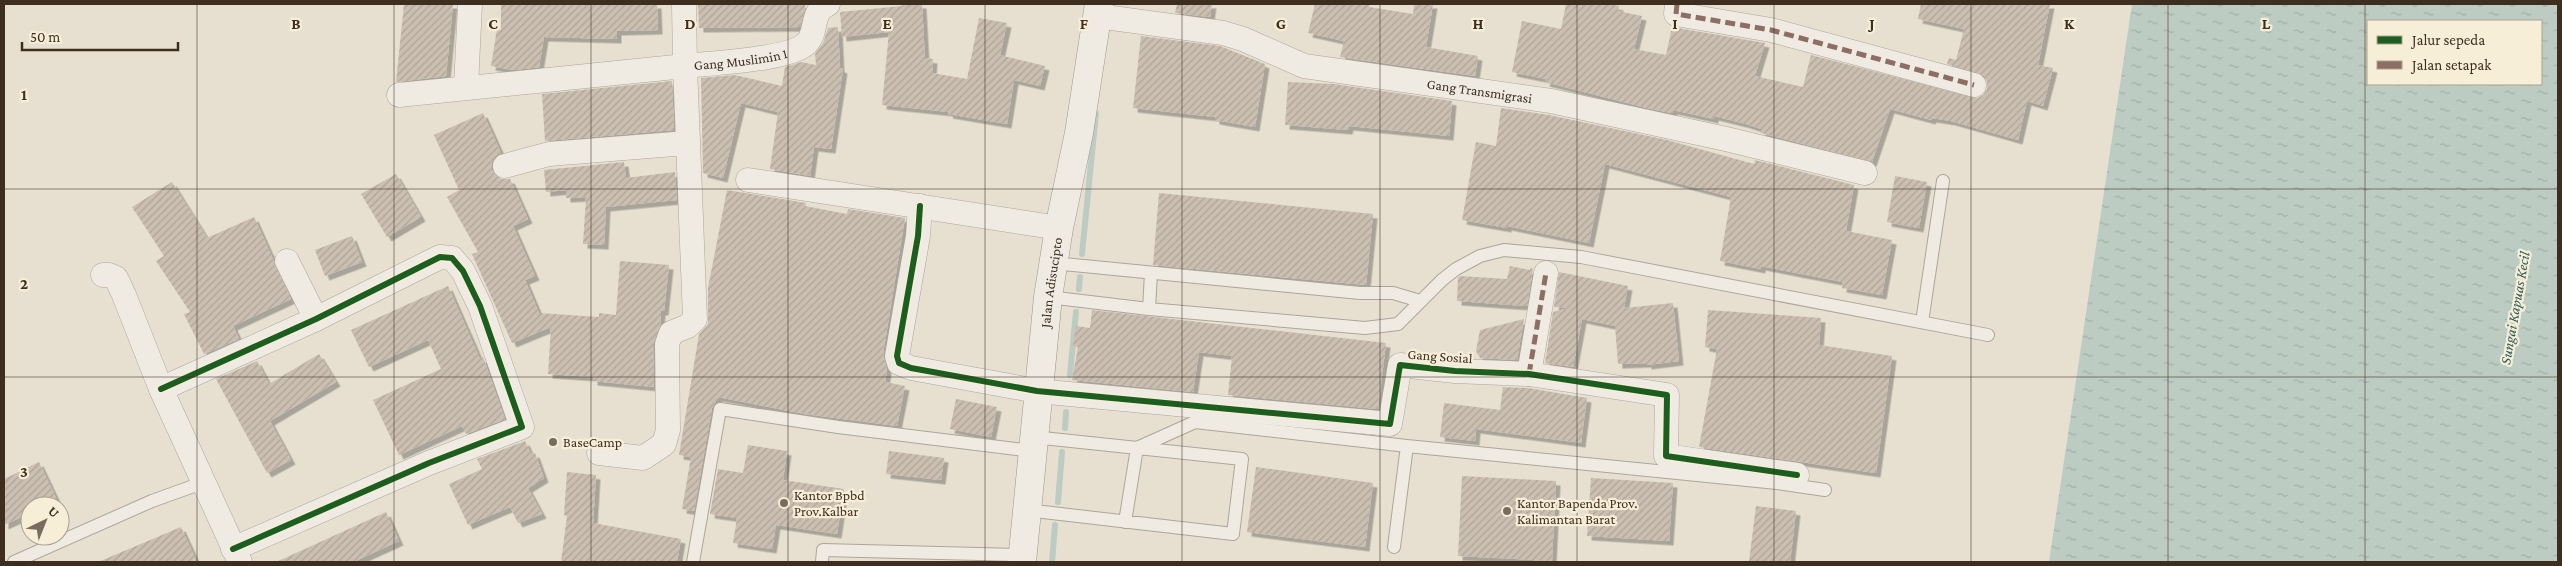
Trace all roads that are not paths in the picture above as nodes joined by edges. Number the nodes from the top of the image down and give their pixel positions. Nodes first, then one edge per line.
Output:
1 (470, 4) edge
2 (684, 4) edge
3 (828, 4) edge
4 (1677, 4) edge
5 (1098, 10) edge
6 (685, 66) junction
7 (1974, 85) dead end
8 (466, 87) junction
9 (399, 94) dead end
10 (686, 144) junction
11 (505, 166) dead end
12 (1865, 173) dead end
13 (748, 180) dead end
14 (1943, 181) dead end
15 (920, 206) junction
16 (1059, 228) junction
17 (287, 261) dead end
18 (1053, 263) junction
19 (1151, 273) junction
20 (1546, 273) dead end
21 (102, 275) dead end
22 (1048, 297) junction
23 (1420, 301) junction
24 (1149, 309) junction
25 (316, 319) junction
26 (1922, 322) junction
27 (1988, 335) dead end
28 (1529, 374) junction
29 (161, 389) junction
30 (1037, 391) junction
31 (1032, 444) junction
32 (1407, 446) junction
33 (1137, 448) junction
34 (599, 453) dead end
35 (1797, 475) dead end
36 (202, 483) junction
37 (1825, 490) dead end
38 (1026, 510) junction
39 (1125, 522) junction
40 (1394, 547) dead end
41 (236, 556) edge
42 (1022, 559) edge
43 (14, 562) edge
44 (693, 562) edge
45 (822, 562) edge

1 - 8 street
2 - 6 street, Gang Muslimin 1
3 - 6 street, Gang Muslimin 1
4 - 7 street
5 - 12 street, Gang Transmigrasi
5 - 16 main road, Jalan Adisucipto
6 - 8 street
6 - 10 street
8 - 9 street
10 - 11 street
10 - 34 street
13 - 15 street
14 - 26 lane
15 - 16 street
15 - 30 street
16 - 18 main road, Jalan Adisucipto
17 - 25 street
18 - 19 lane
18 - 22 main road, Jalan Adisucipto
19 - 23 lane
19 - 24 lane
20 - 28 street
21 - 29 street
22 - 24 lane
22 - 30 main road, Jalan Adisucipto
23 - 24 lane
23 - 26 lane
25 - 29 street
25 - 41 street
26 - 27 lane
28 - 30 street, Gang Sosial
28 - 35 street, Gang Sosial
29 - 36 street
30 - 31 main road, Jalan Adisucipto
31 - 33 lane
31 - 38 main road, Jalan Adisucipto
31 - 44 lane
32 - 33 lane
32 - 37 lane
32 - 40 lane
33 - 39 lane
33 - 39 lane
36 - 41 street
36 - 43 lane
38 - 39 lane
38 - 42 main road, Jalan Adisucipto
42 - 45 lane

